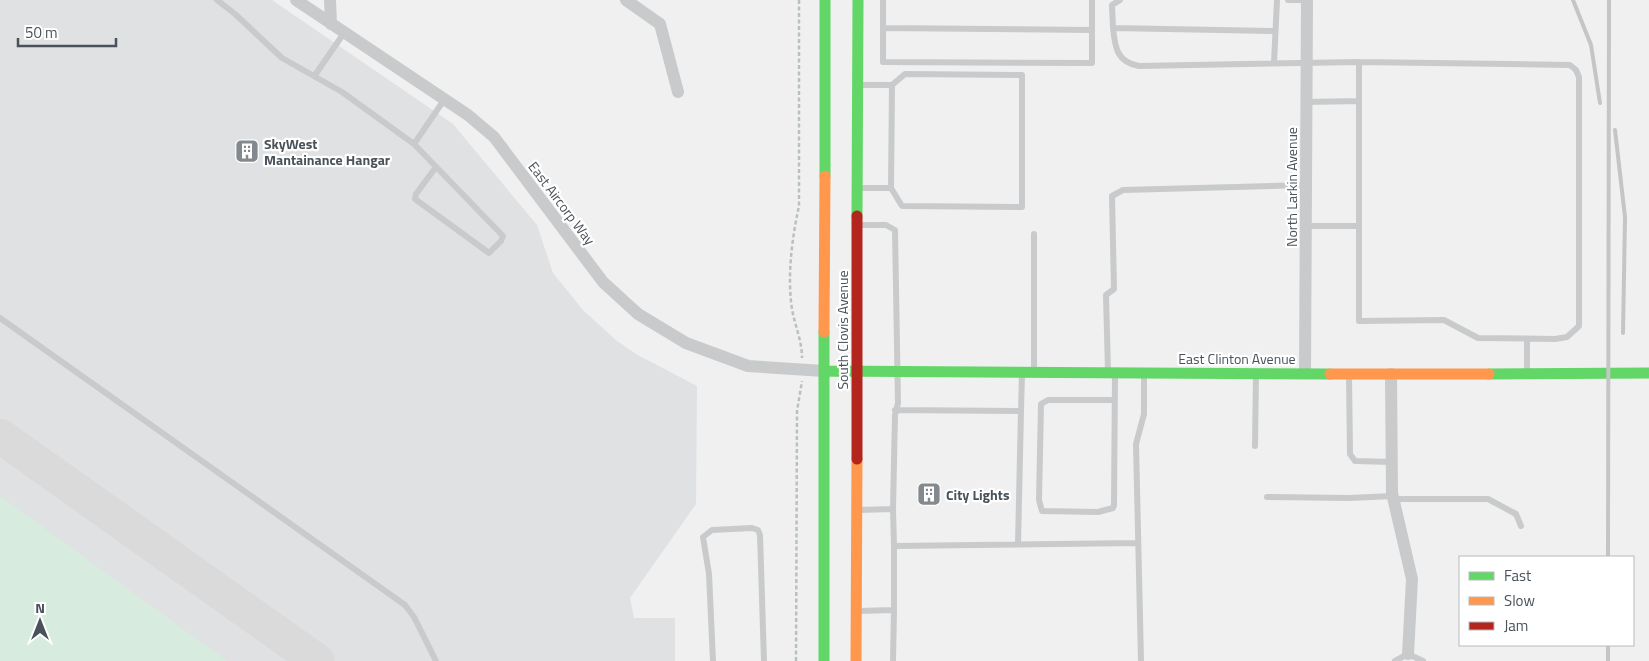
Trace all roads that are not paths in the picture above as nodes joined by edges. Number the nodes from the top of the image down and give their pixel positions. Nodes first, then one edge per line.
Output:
1 (217, 0) edge
2 (296, 0) edge
3 (330, 0) edge
4 (626, 0) edge
5 (825, 0) edge
6 (858, 0) edge
7 (883, 0) edge
8 (1092, 0) edge
9 (1120, 0) edge
10 (1277, 0) edge
11 (1288, 0) edge
12 (1307, 0) edge
13 (330, 24) junction
14 (883, 28) junction
15 (1113, 28) junction
16 (1092, 30) junction
17 (1274, 31) junction
18 (344, 33) junction
19 (1359, 62) junction
20 (1274, 63) junction
21 (1307, 63) junction
22 (315, 75) junction
23 (857, 85) junction
24 (892, 85) junction
25 (678, 92) dead end
26 (444, 100) junction
27 (1360, 101) junction
28 (1306, 102) junction
29 (414, 144) junction
30 (436, 167) junction
31 (1306, 185) junction
32 (857, 188) junction
33 (892, 188) junction
34 (857, 225) junction
35 (1306, 226) junction
36 (1360, 226) junction
37 (1034, 234) dead end
38 (0, 318) edge
39 (1527, 339) junction
40 (824, 371) junction
41 (856, 371) junction
42 (898, 371) junction
43 (1022, 372) junction
44 (1034, 372) junction
45 (1112, 372) junction
46 (1144, 372) junction
47 (1256, 373) junction
48 (1305, 373) junction
49 (1649, 373) edge
50 (1349, 374) junction
51 (1391, 374) junction
52 (1527, 374) junction
53 (1115, 400) junction
54 (896, 410) junction
55 (1021, 411) junction
56 (1255, 446) dead end
57 (1392, 462) junction
58 (1267, 497) dead end
59 (1394, 497) junction
60 (893, 509) junction
61 (856, 510) junction
62 (1521, 526) dead end
63 (1138, 543) junction
64 (1018, 544) junction
65 (894, 546) junction
66 (894, 610) junction
67 (856, 611) junction
68 (1409, 659) edge
69 (436, 661) edge
70 (713, 661) edge
71 (764, 661) edge
72 (824, 661) edge
73 (856, 661) edge
74 (893, 661) edge
75 (1141, 661) edge
76 (1395, 661) edge
77 (1423, 661) edge

1 - 22 lane
2 - 13 street, East Aircorp Way
3 - 13 street
4 - 25 street
5 - 40 main road, South Clovis Avenue
6 - 23 main road, South Clovis Avenue
7 - 14 lane
8 - 16 lane
9 - 15 lane
10 - 17 lane
11 - 12 lane
12 - 21 street, North Larkin Avenue
13 - 18 street, East Aircorp Way
14 - 16 lane
14 - 16 lane
15 - 17 lane
15 - 20 lane
17 - 20 lane
18 - 22 lane
18 - 26 street, East Aircorp Way
19 - 21 lane
19 - 27 lane
19 - 39 lane
20 - 21 lane
21 - 28 street, North Larkin Avenue
22 - 29 lane
23 - 24 lane
23 - 32 main road, South Clovis Avenue
24 - 33 lane
24 - 33 lane
26 - 29 lane
26 - 40 street, East Aircorp Way
27 - 28 lane
27 - 36 lane
28 - 31 street, North Larkin Avenue
29 - 30 lane
30 - 30 lane
31 - 35 street, North Larkin Avenue
31 - 45 lane
32 - 33 lane
32 - 34 main road, South Clovis Avenue
34 - 41 main road, South Clovis Avenue
34 - 42 lane
35 - 36 lane
35 - 48 street, North Larkin Avenue
36 - 39 lane
37 - 44 lane
38 - 69 lane
39 - 52 lane
40 - 41 main road, East Clinton Avenue
40 - 72 main road, South Clovis Avenue
41 - 42 main road, East Clinton Avenue
41 - 61 main road, South Clovis Avenue
42 - 43 main road, East Clinton Avenue
42 - 54 lane
43 - 44 main road, East Clinton Avenue
43 - 55 lane
44 - 45 main road, East Clinton Avenue
45 - 46 main road, East Clinton Avenue
45 - 53 lane
46 - 47 main road, East Clinton Avenue
46 - 63 lane
47 - 48 main road, East Clinton Avenue
47 - 56 lane
48 - 50 main road, East Clinton Avenue
49 - 52 main road, East Clinton Avenue
50 - 51 main road, East Clinton Avenue
50 - 57 lane
51 - 52 main road, East Clinton Avenue
51 - 57 street
53 - 53 lane
54 - 55 lane
54 - 60 lane
55 - 64 lane
57 - 59 street
58 - 59 lane
59 - 62 lane
59 - 68 street
60 - 61 lane
60 - 65 lane
61 - 67 main road, South Clovis Avenue
63 - 64 lane
63 - 75 lane
64 - 65 lane
65 - 66 lane
66 - 67 lane
66 - 74 lane
67 - 73 main road, South Clovis Avenue
68 - 76 lane
68 - 77 lane
70 - 71 lane

